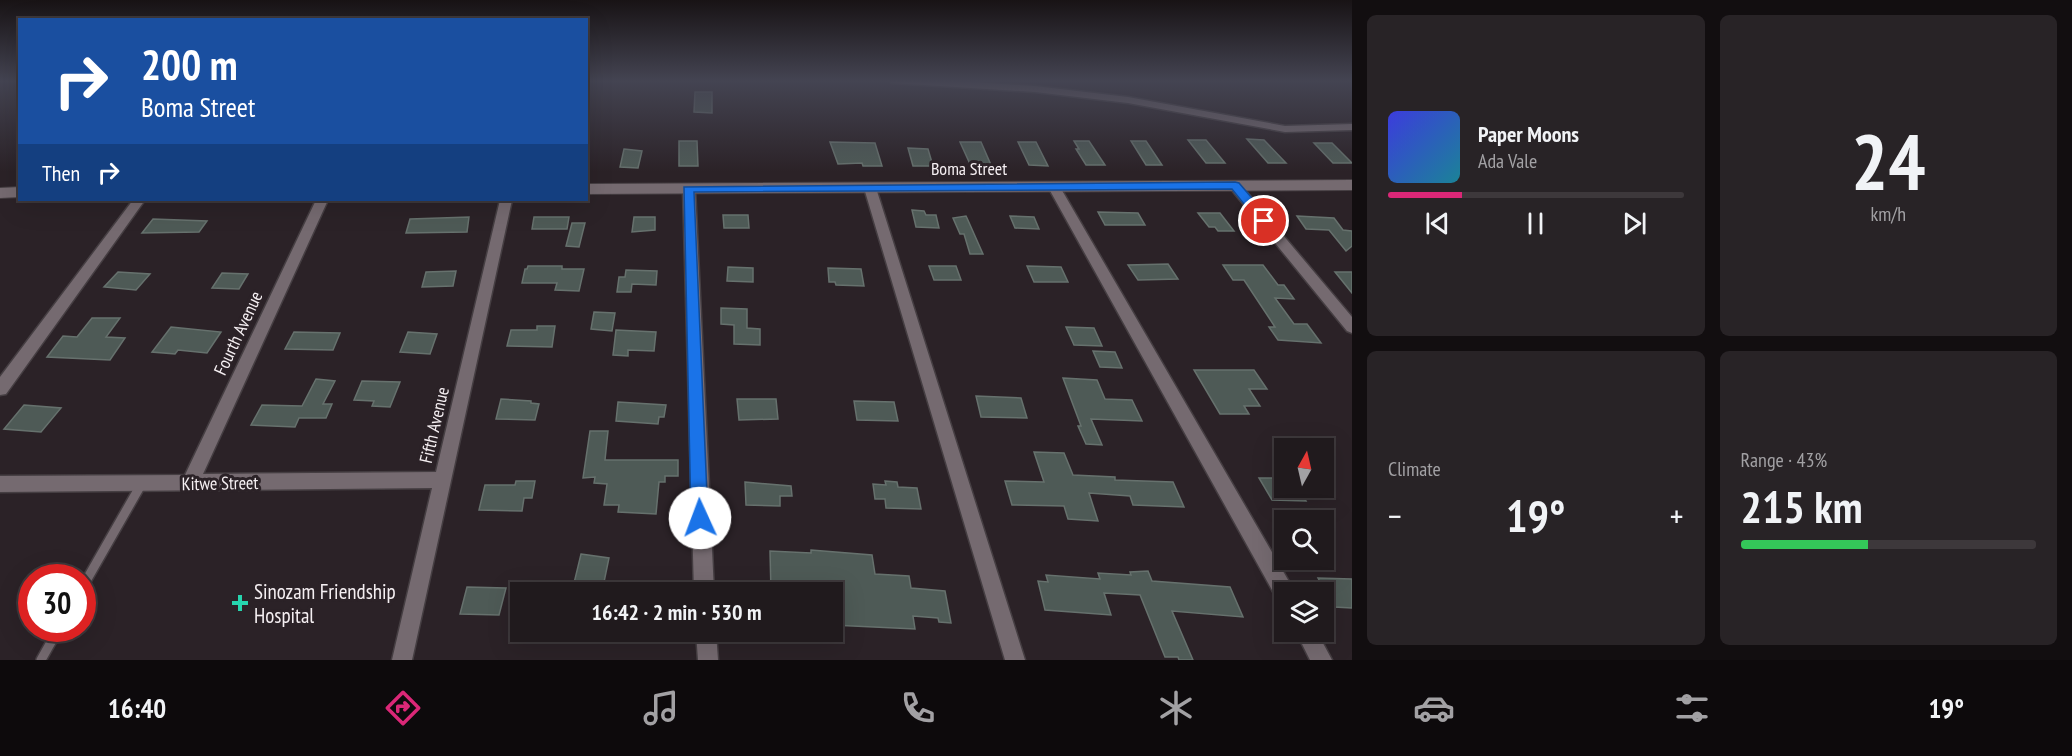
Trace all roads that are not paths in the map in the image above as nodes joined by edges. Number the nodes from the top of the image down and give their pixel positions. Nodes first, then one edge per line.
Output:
1 (1186, 111) edge
2 (1352, 127) edge
3 (1352, 185) edge
4 (1235, 186) junction
5 (1054, 187) junction
6 (870, 188) junction
7 (588, 189) edge
8 (688, 189) junction
9 (18, 192) edge
10 (0, 193) edge
11 (138, 201) edge
12 (322, 201) edge
13 (506, 201) edge
14 (1352, 327) edge
15 (0, 389) edge
16 (441, 480) junction
17 (142, 483) junction
18 (190, 483) junction
19 (0, 484) edge
20 (96, 564) edge
21 (704, 582) edge
22 (1278, 582) edge
23 (52, 642) edge
24 (707, 642) edge
25 (1312, 642) edge
26 (42, 660) edge
27 (402, 660) edge
28 (708, 660) edge
29 (1015, 660) edge
30 (1323, 660) edge

1 - 2 street
3 - 4 street, Boma Street
4 - 5 street, Boma Street
4 - 14 street
5 - 6 street, Boma Street
5 - 22 street
6 - 8 street, Boma Street
6 - 29 street
7 - 8 street, Boma Street
8 - 21 street
9 - 10 street
11 - 15 street
12 - 18 street, Fourth Avenue
13 - 16 street, Fifth Avenue
16 - 18 street, Kitwe Street
16 - 27 street, Fifth Avenue
17 - 18 street, Kitwe Street
17 - 19 street, Kitwe Street
17 - 20 lane
23 - 26 lane
24 - 28 street
25 - 30 street

